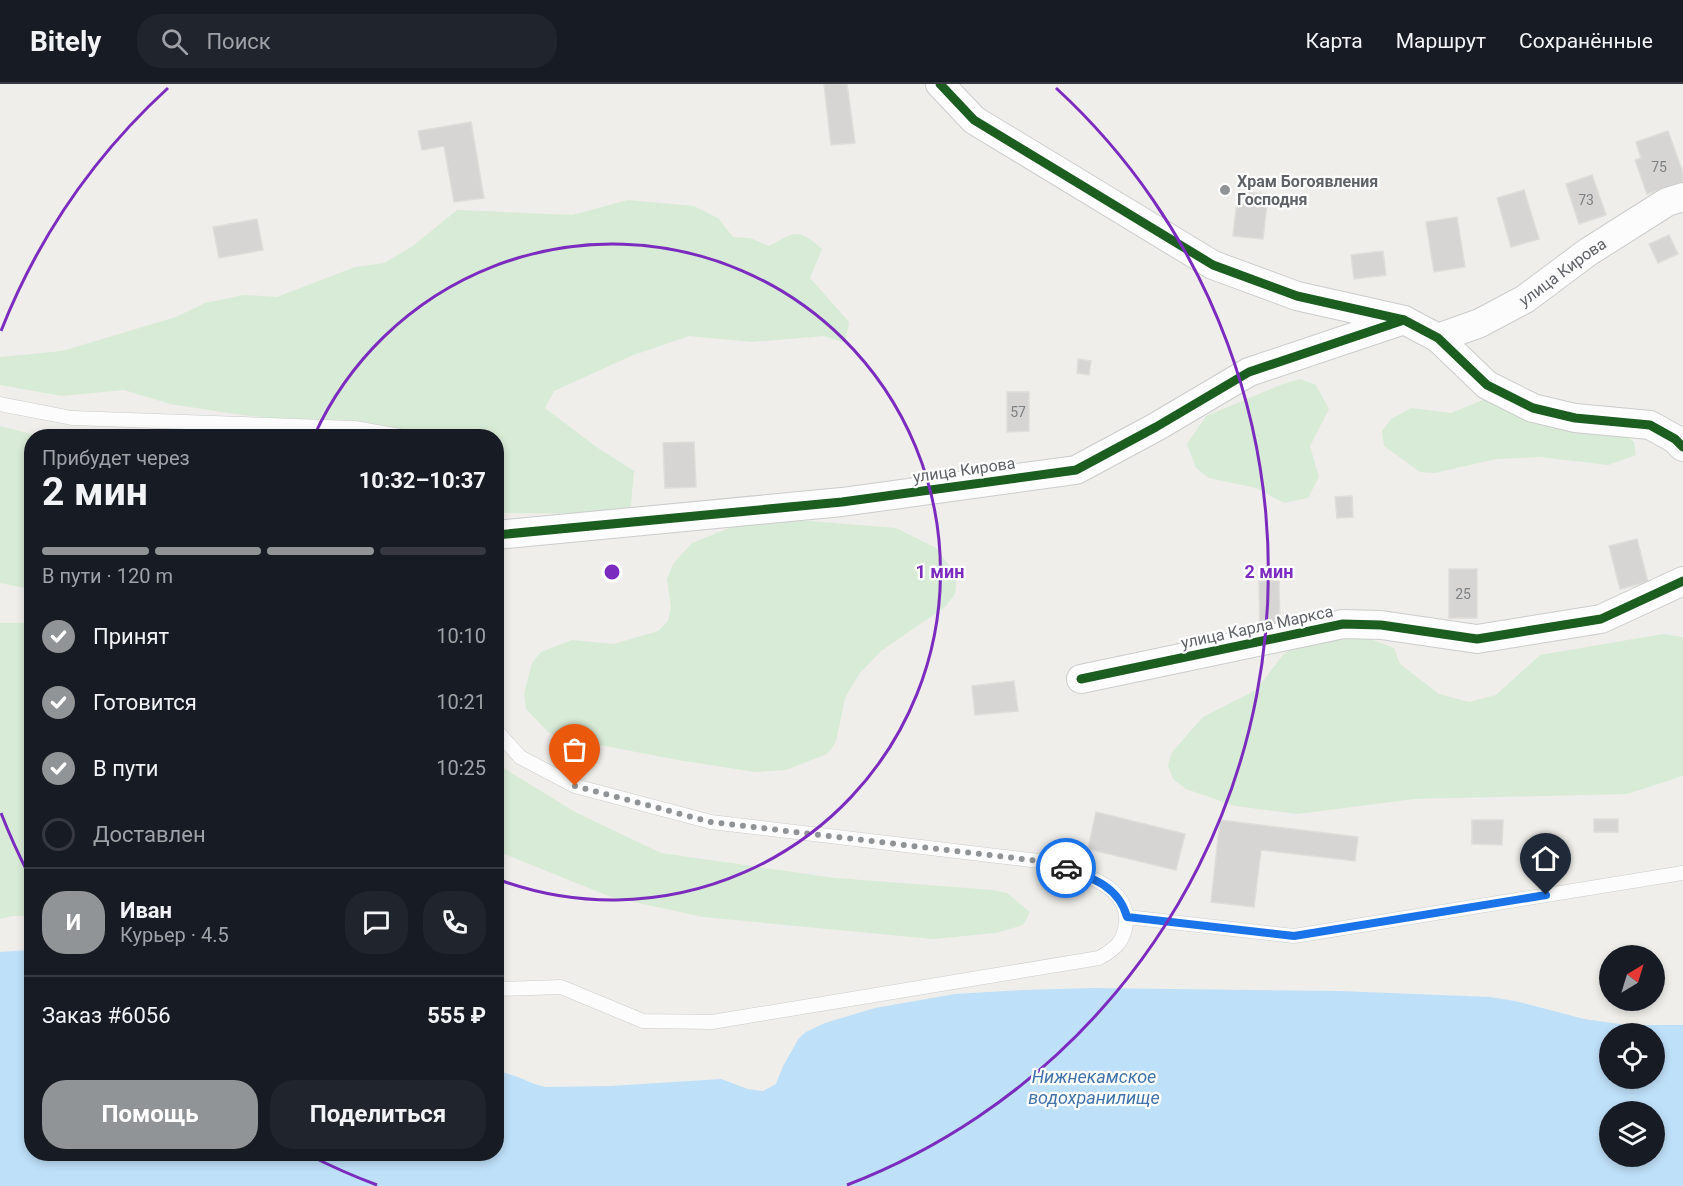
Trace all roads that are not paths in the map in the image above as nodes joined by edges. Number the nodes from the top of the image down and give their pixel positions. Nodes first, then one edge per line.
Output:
1 (940, 84) edge
2 (1683, 197) edge
3 (1404, 320) junction
4 (1438, 338) junction
5 (0, 404) edge
6 (360, 429) edge
7 (1683, 447) edge
8 (504, 534) edge
9 (1683, 581) edge
10 (1081, 679) dead end
11 (504, 739) edge
12 (1683, 873) edge
13 (1127, 917) junction
14 (504, 989) edge

1 - 3 street
2 - 4 street, улица Кирова
3 - 4 street
3 - 8 street, улица Кирова
4 - 7 street
5 - 6 lane
9 - 10 street, улица Карла Маркса
11 - 13 lane
12 - 13 lane
13 - 14 lane

